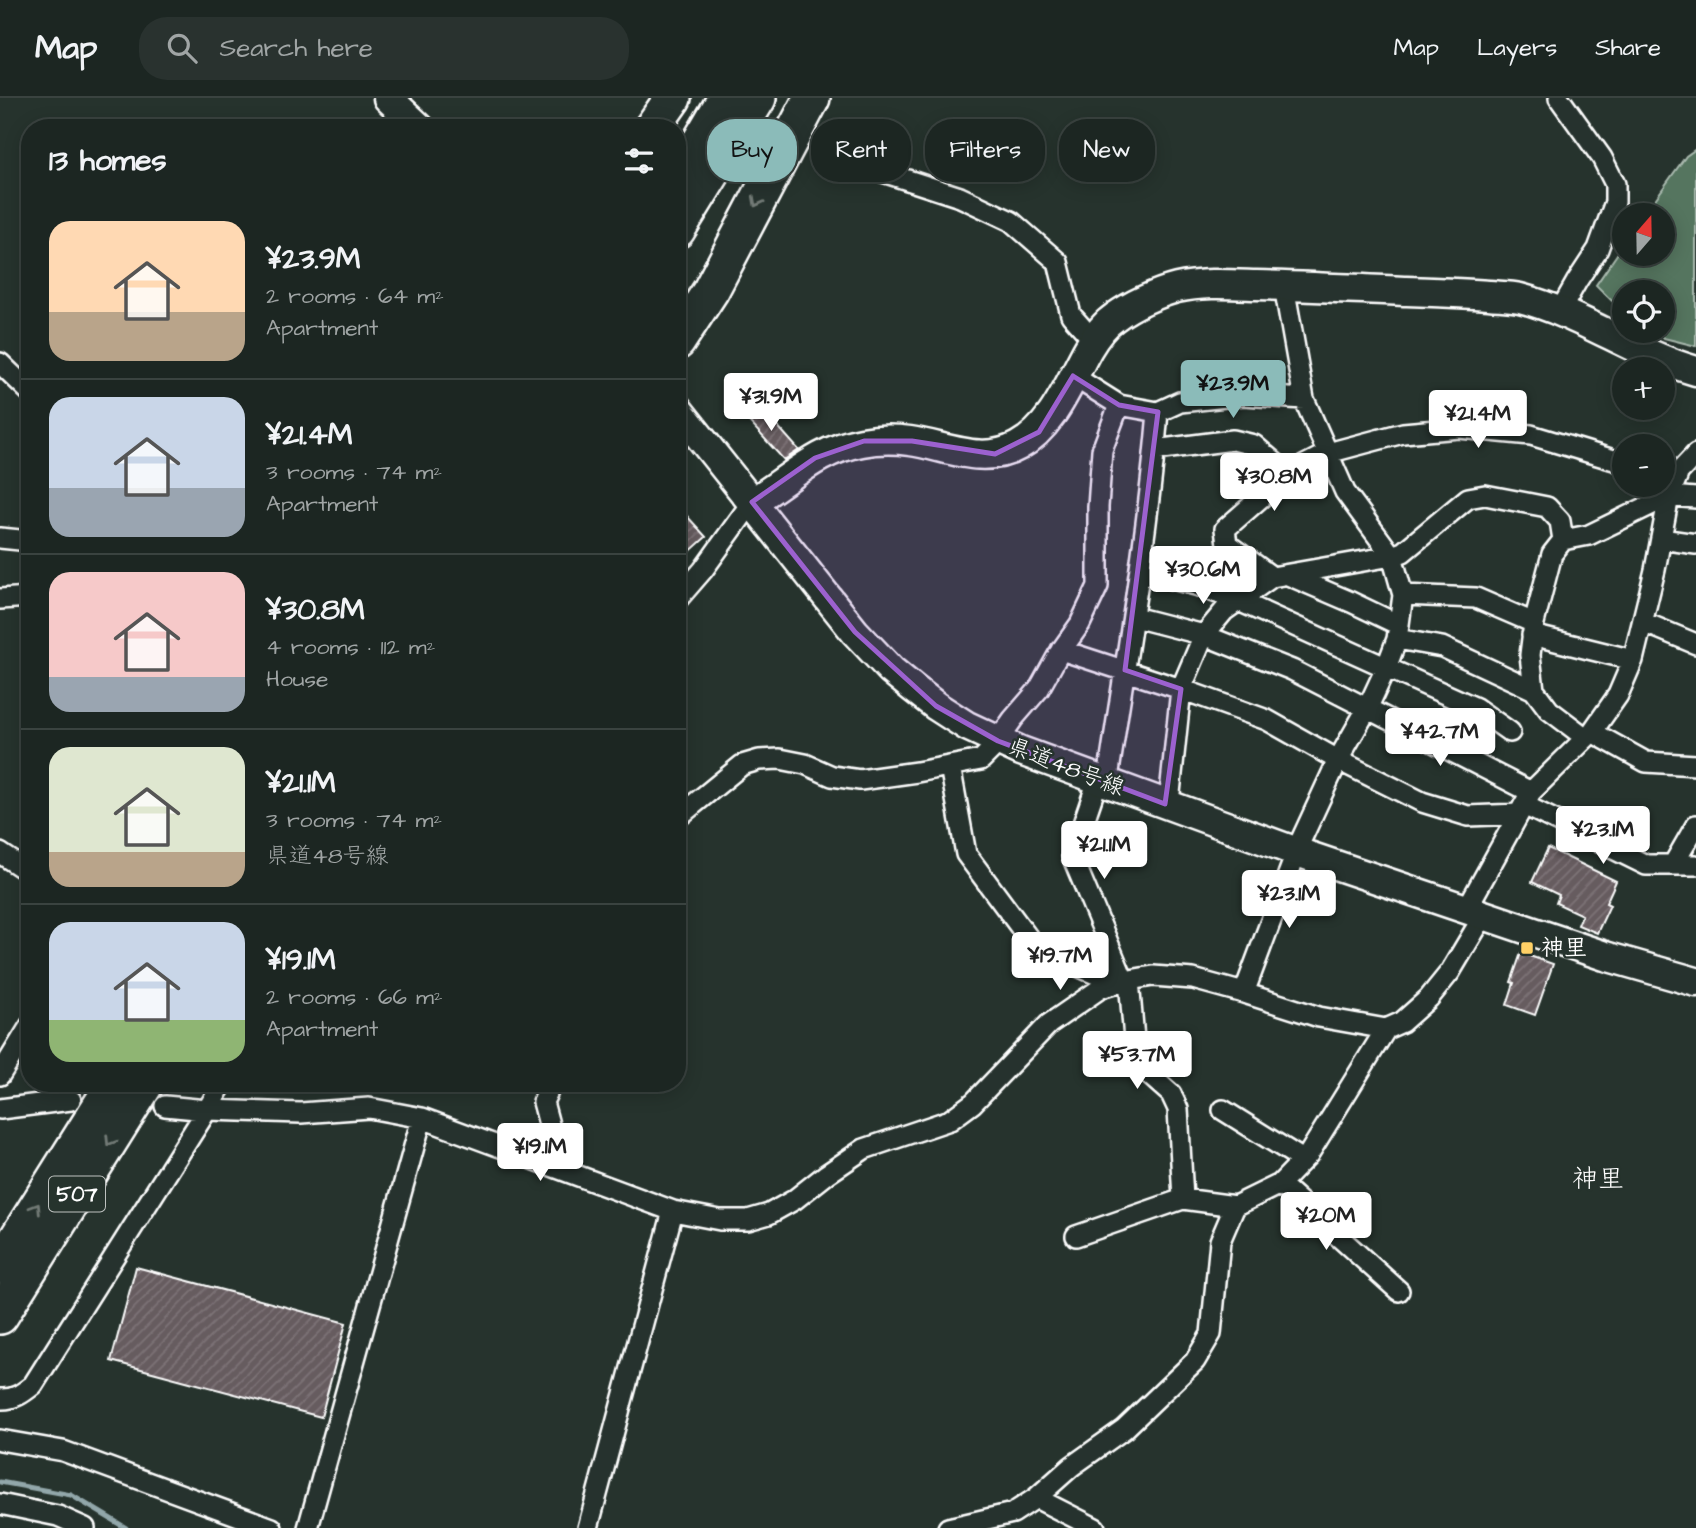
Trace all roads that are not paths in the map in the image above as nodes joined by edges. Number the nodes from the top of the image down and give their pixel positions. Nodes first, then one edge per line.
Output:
1 (388, 98) edge
2 (673, 98) edge
3 (726, 98) edge
4 (758, 98) edge
5 (812, 98) edge
6 (1559, 98) edge
7 (411, 119) edge
8 (658, 119) edge
9 (686, 166) edge
10 (911, 181) edge
11 (686, 215) edge
12 (1284, 286) junction
13 (1560, 311) junction
14 (686, 328) edge
15 (1094, 341) junction
16 (0, 363) edge
17 (1696, 371) edge
18 (1073, 376) junction
19 (21, 383) edge
20 (1304, 399) junction
21 (1119, 405) junction
22 (1158, 412) junction
23 (686, 419) edge
24 (1155, 450) junction
25 (1328, 453) junction
26 (1696, 454) edge
27 (1612, 459) edge
28 (1675, 468) edge
29 (1289, 474) junction
30 (1675, 496) edge
31 (1667, 497) edge
32 (1669, 497) edge
33 (1696, 498) edge
34 (752, 502) junction
35 (0, 538) edge
36 (1661, 539) junction
37 (21, 540) edge
38 (1563, 540) junction
39 (1696, 544) edge
40 (1392, 556) junction
41 (1140, 571) junction
42 (1279, 576) junction
43 (686, 590) edge
44 (1404, 595) junction
45 (21, 598) edge
46 (0, 599) edge
47 (1239, 601) junction
48 (1133, 617) junction
49 (1643, 622) junction
50 (1533, 629) junction
51 (1398, 632) junction
52 (1204, 635) junction
53 (1696, 644) edge
54 (1061, 650) junction
55 (1633, 660) junction
56 (1386, 668) junction
57 (1125, 670) junction
58 (1181, 689) junction
59 (1534, 690) junction
60 (1367, 709) junction
61 (1510, 732) dead end
62 (1589, 735) junction
63 (998, 741) junction
64 (1338, 761) junction
65 (1696, 765) edge
66 (950, 766) junction
67 (1102, 781) junction
68 (1165, 804) junction
69 (1525, 804) junction
70 (686, 811) edge
71 (1696, 825) edge
72 (1297, 852) junction
73 (0, 853) edge
74 (1696, 864) edge
75 (1673, 865) junction
76 (21, 867) edge
77 (1476, 911) junction
78 (1123, 981) junction
79 (1696, 982) edge
80 (1244, 993) junction
81 (1386, 1029) junction
82 (21, 1041) edge
83 (0, 1075) edge
84 (109, 1092) edge
85 (218, 1092) edge
86 (548, 1092) edge
87 (155, 1095) edge
88 (71, 1100) dead end
89 (0, 1109) edge
90 (207, 1110) junction
91 (1223, 1110) dead end
92 (422, 1118) junction
93 (1303, 1160) junction
94 (548, 1164) junction
95 (1280, 1184) junction
96 (1183, 1199) junction
97 (1235, 1206) junction
98 (673, 1210) junction
99 (1076, 1236) dead end
100 (0, 1266) edge
101 (1399, 1291) dead end
102 (0, 1316) edge
103 (0, 1399) edge
104 (0, 1440) edge
105 (1036, 1498) junction
106 (0, 1504) edge
107 (85, 1528) edge
108 (272, 1528) edge
109 (308, 1528) edge
110 (588, 1528) edge
111 (948, 1528) edge
112 (1095, 1528) edge

1 - 7 main road
2 - 8 highway
3 - 9 highway
4 - 11 highway
5 -> 14 highway
6 - 13 street
10 - 15 street
12 - 13 main road
12 - 15 main road
12 - 20 street
13 - 17 main road
15 - 18 main road
16 - 19 street
18 - 21 street
18 - 34 main road
20 - 22 street
20 - 25 street
21 - 22 street
21 - 54 street
22 - 24 street
23 - 34 main road, 県道48号線
24 - 29 street
24 - 41 street
25 - 27 street
25 - 29 street
25 - 40 street
26 - 28 street
29 - 42 street
30 - 33 street
31 - 38 street
32 - 36 street
34 - 43 street
34 - 63 main road, 県道48号線
35 - 37 street
36 - 39 street
36 - 49 street
38 - 40 street
38 - 50 street
40 - 42 street
40 - 44 street
41 - 47 street
41 - 48 street
42 - 47 street
42 - 51 street
44 - 50 street
44 - 51 street
45 - 46 street
47 - 52 street
47 - 56 street
48 - 52 street
48 - 57 street
49 - 53 street
49 - 55 street
50 - 55 street
50 - 59 street
51 - 56 street
51 - 59 street
52 - 58 street
52 - 60 street
54 - 57 street
54 - 63 street
55 - 62 street
56 - 60 street
56 - 61 street
57 - 58 street
57 - 67 street
58 - 64 street
58 - 68 street
59 - 62 street
60 - 64 street
60 - 69 street
62 - 65 street
62 - 69 street
63 - 66 street
63 - 67 main road, 県道48号線
64 - 69 street
64 - 72 street
66 - 70 street
66 - 78 street
67 - 68 main road, 県道48号線
67 - 78 street
68 - 72 main road, 県道48号線
69 - 75 street
69 - 77 street
71 - 75 street
72 - 77 main road, 県道48号線
72 - 80 street
73 - 76 street
74 - 75 street
77 - 79 main road, 県道48号線
77 - 81 street
78 - 80 street
78 - 96 street
78 - 98 street
80 - 81 street
81 - 93 street
82 - 83 street
100 -> 84 highway, 507
85 - 90 street
86 - 94 street
87 - 90 street
87 -> 102 highway, 507
88 - 89 street
90 - 92 street
90 - 103 street
91 - 93 street
92 - 94 street
92 - 109 street
93 - 95 street
94 - 98 street
95 - 97 street
95 - 101 street
96 - 97 street
96 - 99 street
97 - 105 street
98 - 110 street
104 - 108 street
105 - 111 street
105 - 112 street
106 - 107 street

